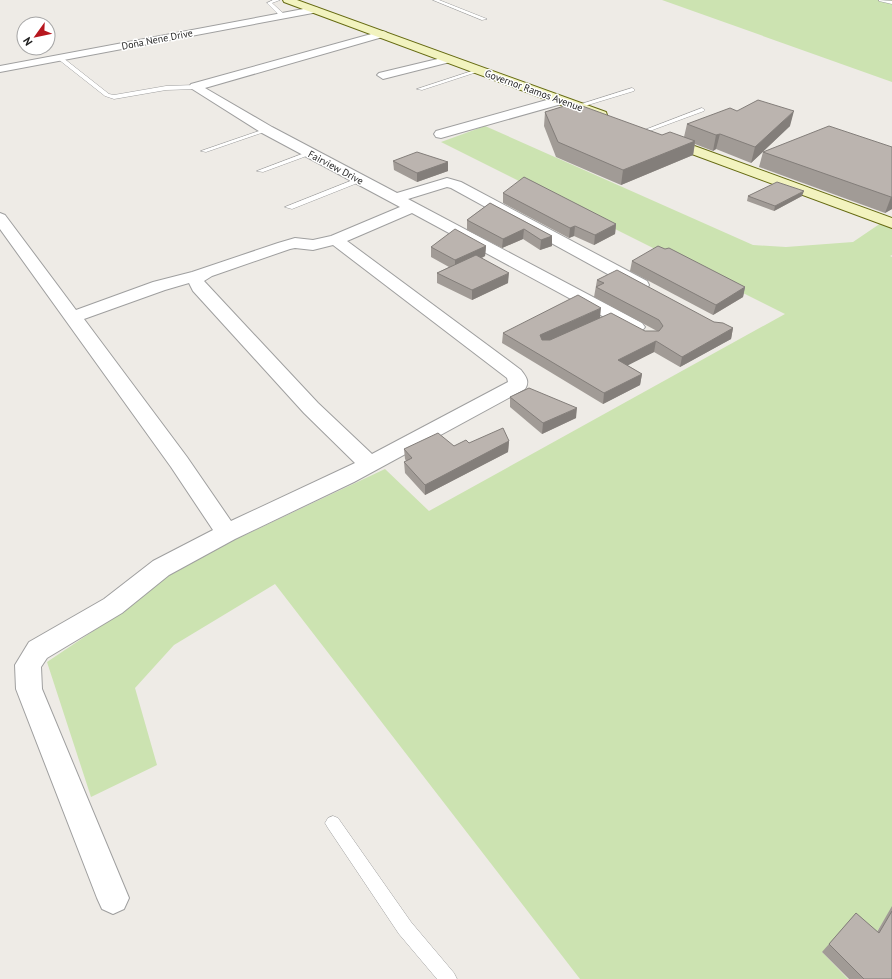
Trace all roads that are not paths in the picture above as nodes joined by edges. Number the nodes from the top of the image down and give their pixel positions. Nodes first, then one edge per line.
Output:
1 (278, 0) edge
2 (288, 0) edge
3 (435, 0) edge
4 (881, 0) edge
5 (892, 3) edge
6 (314, 10) junction
7 (283, 16) junction
8 (484, 19) dead end
9 (382, 34) junction
10 (60, 58) junction
11 (450, 59) junction
12 (0, 69) edge
13 (480, 70) junction
14 (383, 75) dead end
15 (195, 87) junction
16 (420, 89) dead end
17 (632, 90) dead end
18 (561, 100) junction
19 (578, 106) junction
20 (702, 110) dead end
21 (615, 120) edge
22 (630, 126) edge
23 (267, 130) junction
24 (645, 131) junction
25 (442, 134) dead end
26 (204, 151) dead end
27 (310, 153) junction
28 (261, 171) dead end
29 (361, 180) junction
30 (403, 204) junction
31 (289, 207) dead end
32 (0, 218) edge
33 (892, 223) edge
34 (336, 240) junction
35 (198, 276) junction
36 (656, 293) edge
37 (73, 317) junction
38 (646, 333) edge
39 (369, 464) junction
40 (227, 533) junction
41 (334, 824) dead end
42 (114, 898) dead end
43 (448, 979) edge

1 - 7 lane
2 - 6 main road, Governor Ramos Avenue
3 - 8 lane
4 - 5 lane
6 - 7 street, Doña Nene Drive
6 - 9 main road, Governor Ramos Avenue
7 - 10 street, Doña Nene Drive
9 - 11 main road, Governor Ramos Avenue
9 - 15 street
10 - 12 street, Doña Nene Drive
10 - 15 lane
11 - 13 main road, Governor Ramos Avenue
11 - 14 street
13 - 16 lane
13 - 18 main road, Governor Ramos Avenue
15 - 23 street, Fairview Drive
17 - 19 lane
18 - 19 main road, Governor Ramos Avenue
18 - 25 street
19 - 21 main road, Governor Ramos Avenue
20 - 24 lane
22 - 24 main road
23 - 26 lane
23 - 27 street, Fairview Drive
24 - 33 main road
27 - 28 lane
27 - 29 street, Fairview Drive
29 - 30 street, Fairview Drive
29 - 31 lane
30 - 34 street
30 - 36 street
30 - 38 street, Fairview Drive
32 - 37 street
34 - 35 street
34 - 39 street
35 - 37 street
35 - 39 street
37 - 40 street
39 - 40 street
40 - 42 street
41 - 43 lane

